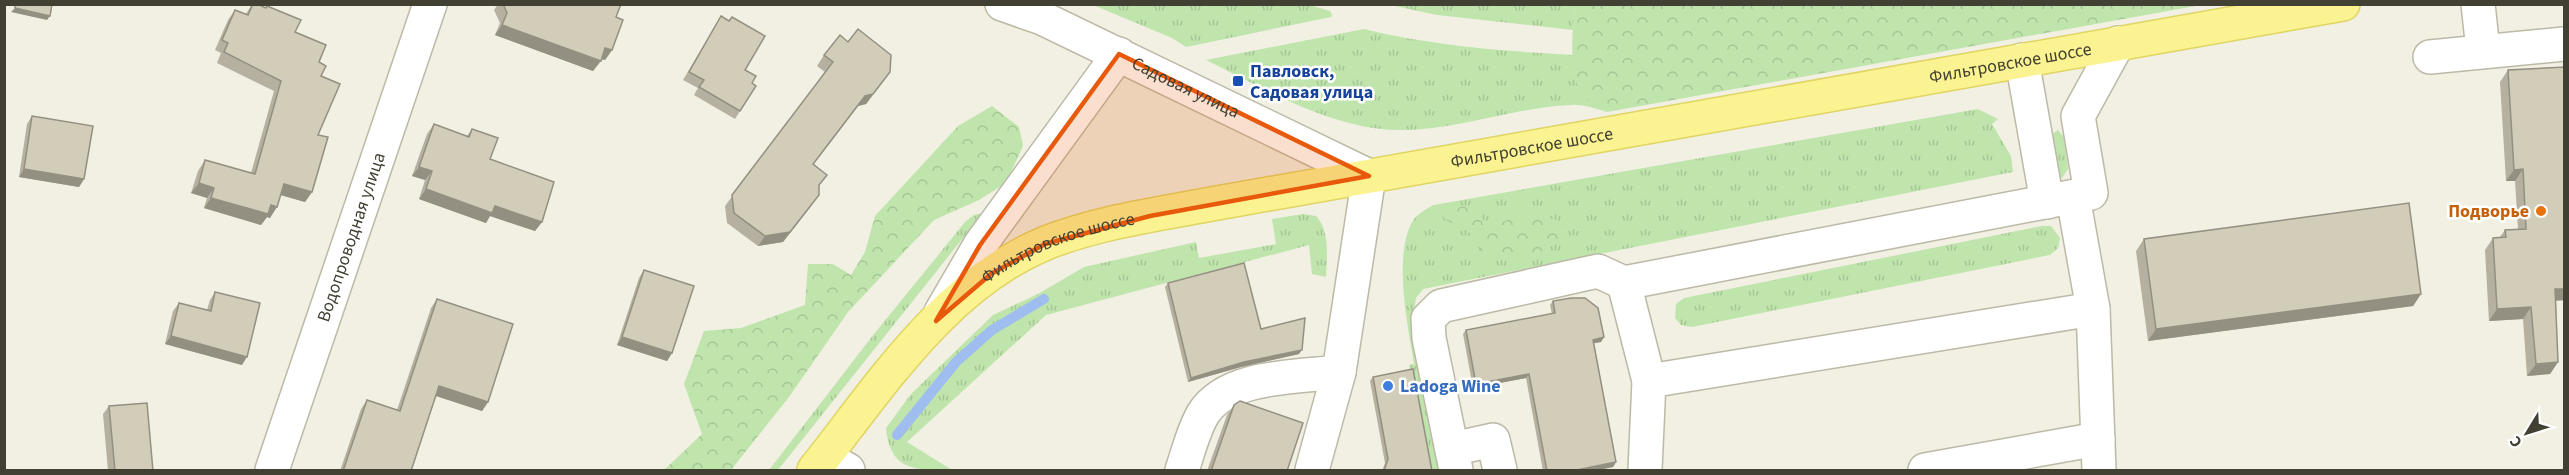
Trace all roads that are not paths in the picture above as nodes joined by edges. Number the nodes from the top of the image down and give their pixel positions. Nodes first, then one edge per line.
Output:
1 (430, 4) edge
2 (1002, 4) edge
3 (2343, 4) edge
4 (2478, 4) edge
5 (2118, 43) junction
6 (2565, 44) edge
7 (2483, 50) junction
8 (1119, 54) junction
9 (2430, 57) dead end
10 (2022, 60) junction
11 (1369, 176) junction
12 (2060, 200) junction
13 (1624, 283) junction
14 (2093, 309) junction
15 (936, 321) junction
16 (1339, 372) junction
17 (1649, 381) junction
18 (2099, 455) edge
19 (1454, 460) edge
20 (829, 466) edge
21 (272, 471) edge
22 (1182, 471) edge
23 (1312, 471) edge
24 (1500, 471) edge
25 (1645, 471) edge
26 (1925, 471) edge

1 - 21 street, Водопроводная улица
2 - 8 street, Садовая улица
3 - 5 main road, Фильтровское шоссе
4 - 7 street
5 - 10 main road, Фильтровское шоссе
5 - 12 street
6 - 7 street
7 - 9 street
8 - 11 street, Садовая улица
8 - 15 street
10 - 11 main road, Фильтровское шоссе
10 - 12 street
11 - 15 main road, Фильтровское шоссе
11 - 16 street
12 - 13 street
12 - 14 street
13 - 17 street
13 - 19 street
14 - 17 street
14 - 18 street
15 - 20 main road, Фильтровское шоссе
16 - 22 street
16 - 23 street
17 - 25 street
18 - 26 street
19 - 24 street

